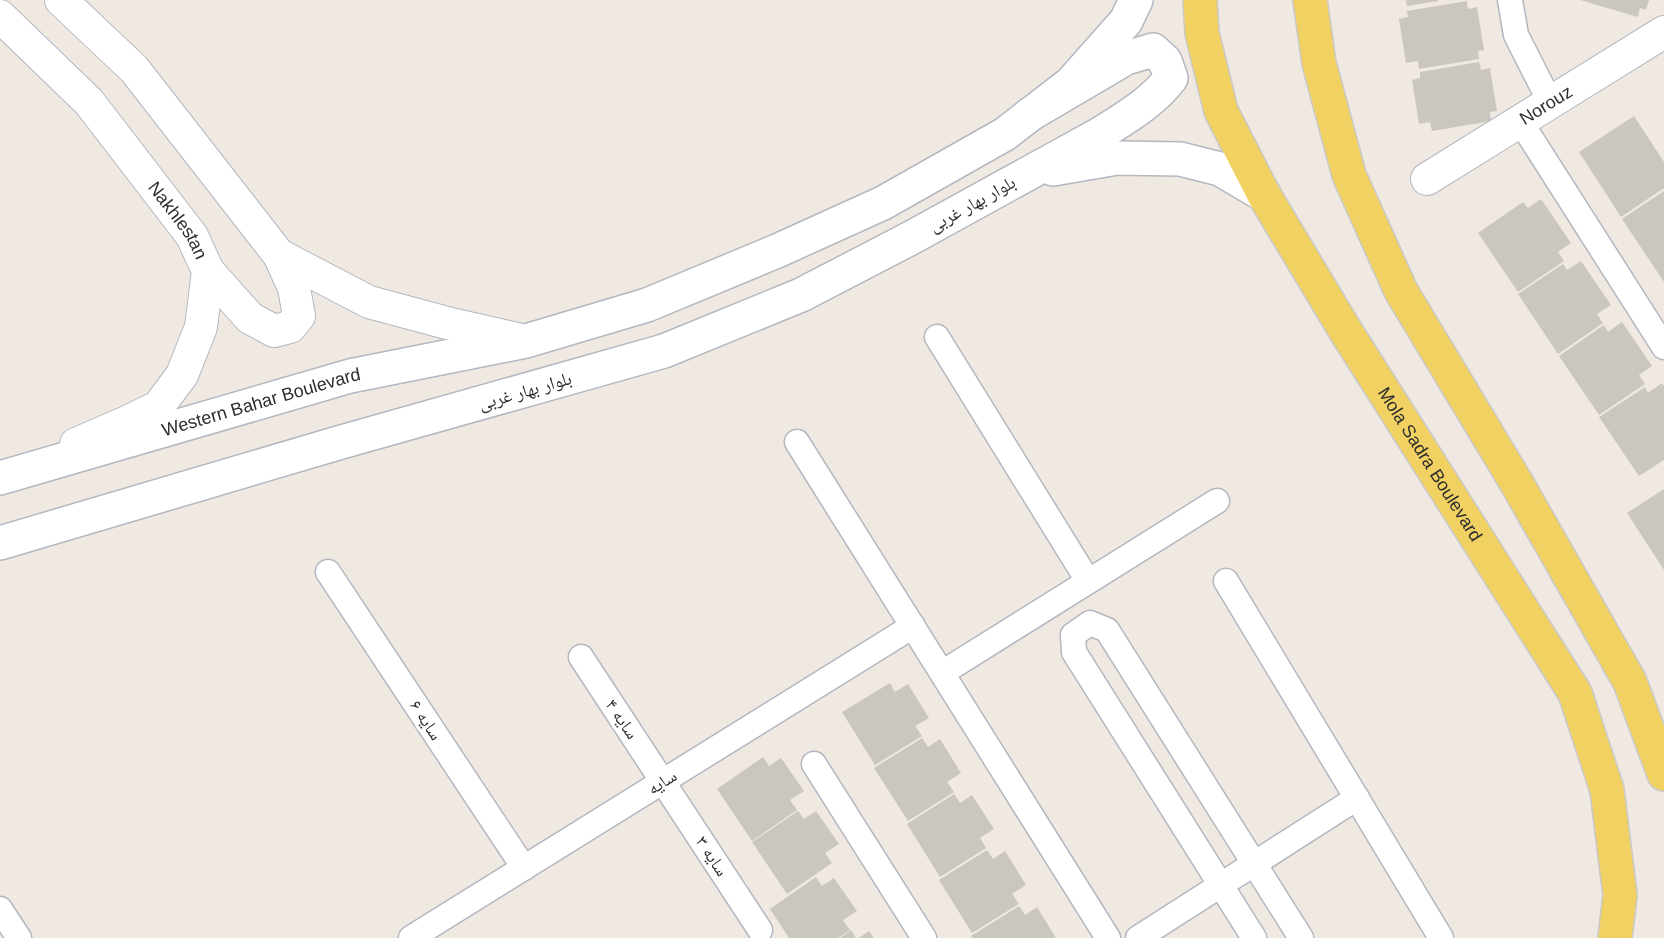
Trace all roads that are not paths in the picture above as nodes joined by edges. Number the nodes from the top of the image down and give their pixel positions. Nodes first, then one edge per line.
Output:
1 (61, 0) edge
2 (1136, 0) edge
3 (1200, 0) edge
4 (1310, 0) edge
5 (1510, 0) edge
6 (0, 16) edge
7 (1664, 32) edge
8 (1550, 102) junction
9 (1520, 121) junction
10 (1017, 124) junction
11 (1024, 174) junction
12 (1427, 179) dead end
13 (1264, 195) junction
14 (279, 255) junction
15 (208, 271) junction
16 (937, 337) dead end
17 (526, 341) junction
18 (1664, 347) edge
19 (797, 442) dead end
20 (0, 477) edge
21 (1217, 501) dead end
22 (0, 543) edge
23 (328, 572) dead end
24 (1088, 581) junction
25 (1226, 581) dead end
26 (913, 626) junction
27 (581, 657) dead end
28 (942, 673) junction
29 (814, 764) dead end
30 (1664, 774) edge
31 (663, 782) junction
32 (1357, 798) junction
33 (1254, 864) junction
34 (524, 868) junction
35 (1221, 885) junction
36 (0, 909) edge
37 (760, 930) dead end
38 (19, 938) edge
39 (411, 938) edge
40 (924, 938) edge
41 (1108, 938) edge
42 (1138, 938) edge
43 (1254, 938) edge
44 (1301, 938) edge
45 (1441, 938) edge
46 (1616, 938) edge

1 - 14 street
2 - 10 main road
3 - 13 main road, Mola Sadra Boulevard
4 - 30 main road
5 - 8 street
6 - 15 street, Nakhlestan
7 - 8 street, Norouz
8 - 9 street, Norouz
9 - 12 street, Norouz
9 - 18 street
10 - 11 main road, بلوار بهار غربی
10 - 17 main road
11 - 13 main road
11 - 22 main road, بلوار بهار غربی
13 - 46 main road, Mola Sadra Boulevard
14 - 15 street
14 - 17 street
15 - 20 street, Nakhlestan
16 - 24 street
17 - 20 main road, Western Bahar Boulevard
19 - 26 street
21 - 24 street
23 - 34 street, سایه ۶
24 - 28 street
25 - 32 street
26 - 28 street
26 - 31 street, سایه
27 - 31 street, سایه ۴
28 - 41 street
29 - 40 street
31 - 34 street, سایه
31 - 37 street, سایه ۳
32 - 33 street
32 - 45 street
33 - 35 street
33 - 35 street
33 - 44 street
34 - 39 street, سایه
35 - 42 street
35 - 43 street
36 - 38 street

